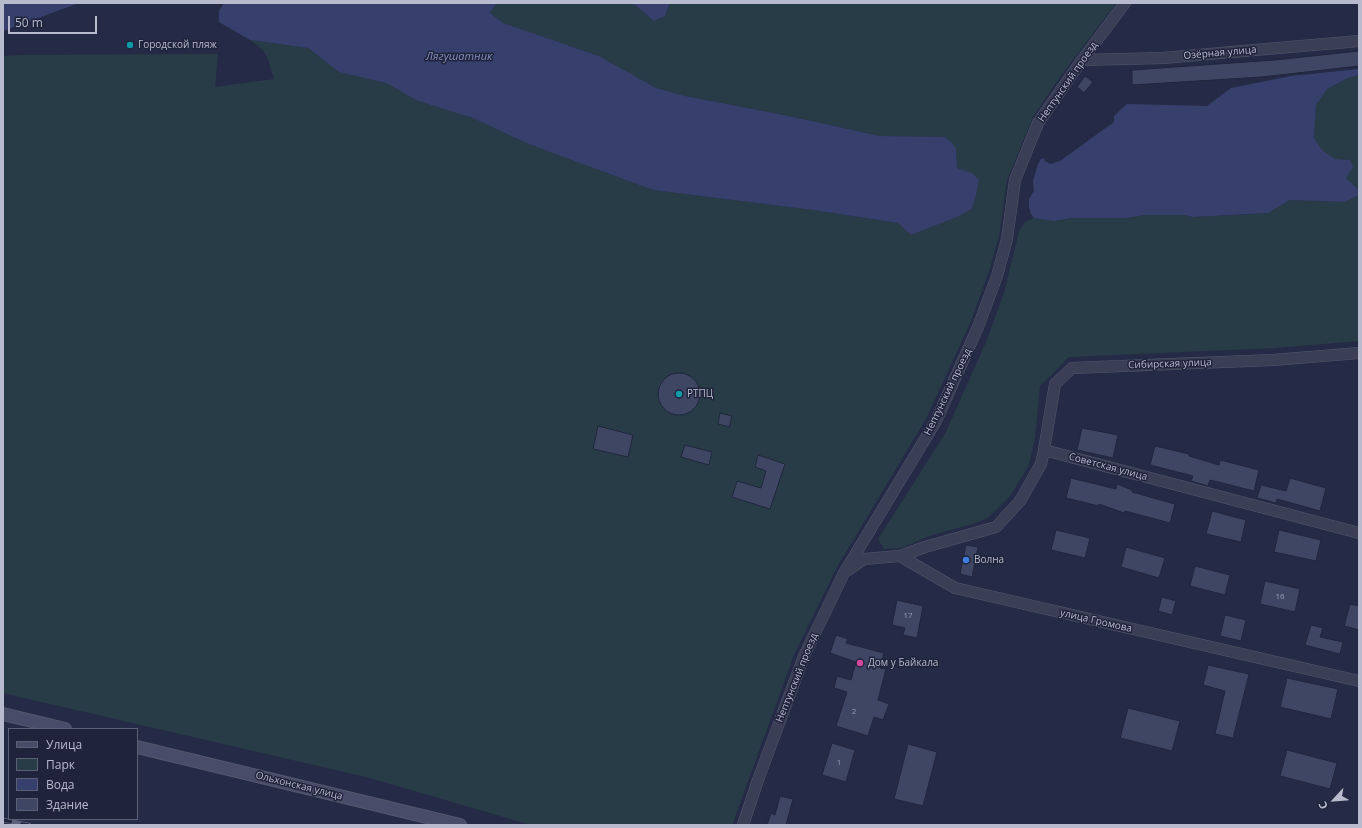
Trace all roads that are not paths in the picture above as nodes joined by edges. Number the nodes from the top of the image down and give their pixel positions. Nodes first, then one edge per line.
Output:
1 (1125, 3) edge
2 (1359, 41) edge
3 (1082, 60) junction
4 (1359, 353) edge
5 (1044, 450) junction
6 (1359, 533) edge
7 (900, 556) junction
8 (844, 573) junction
9 (1359, 681) edge
10 (3, 714) edge
11 (61, 728) edge
12 (138, 747) edge
13 (460, 825) edge
14 (743, 825) edge

1 - 3 street, Нептунский проезд
2 - 3 street, Озёрная улица
3 - 8 street, Нептунский проезд
4 - 5 street, Сибирская улица
5 - 6 street, Советская улица
5 - 7 street
7 - 8 street
7 - 9 street, улица Громова
8 - 14 street, Нептунский проезд
10 - 11 street
12 - 13 street, Ольхонская улица

